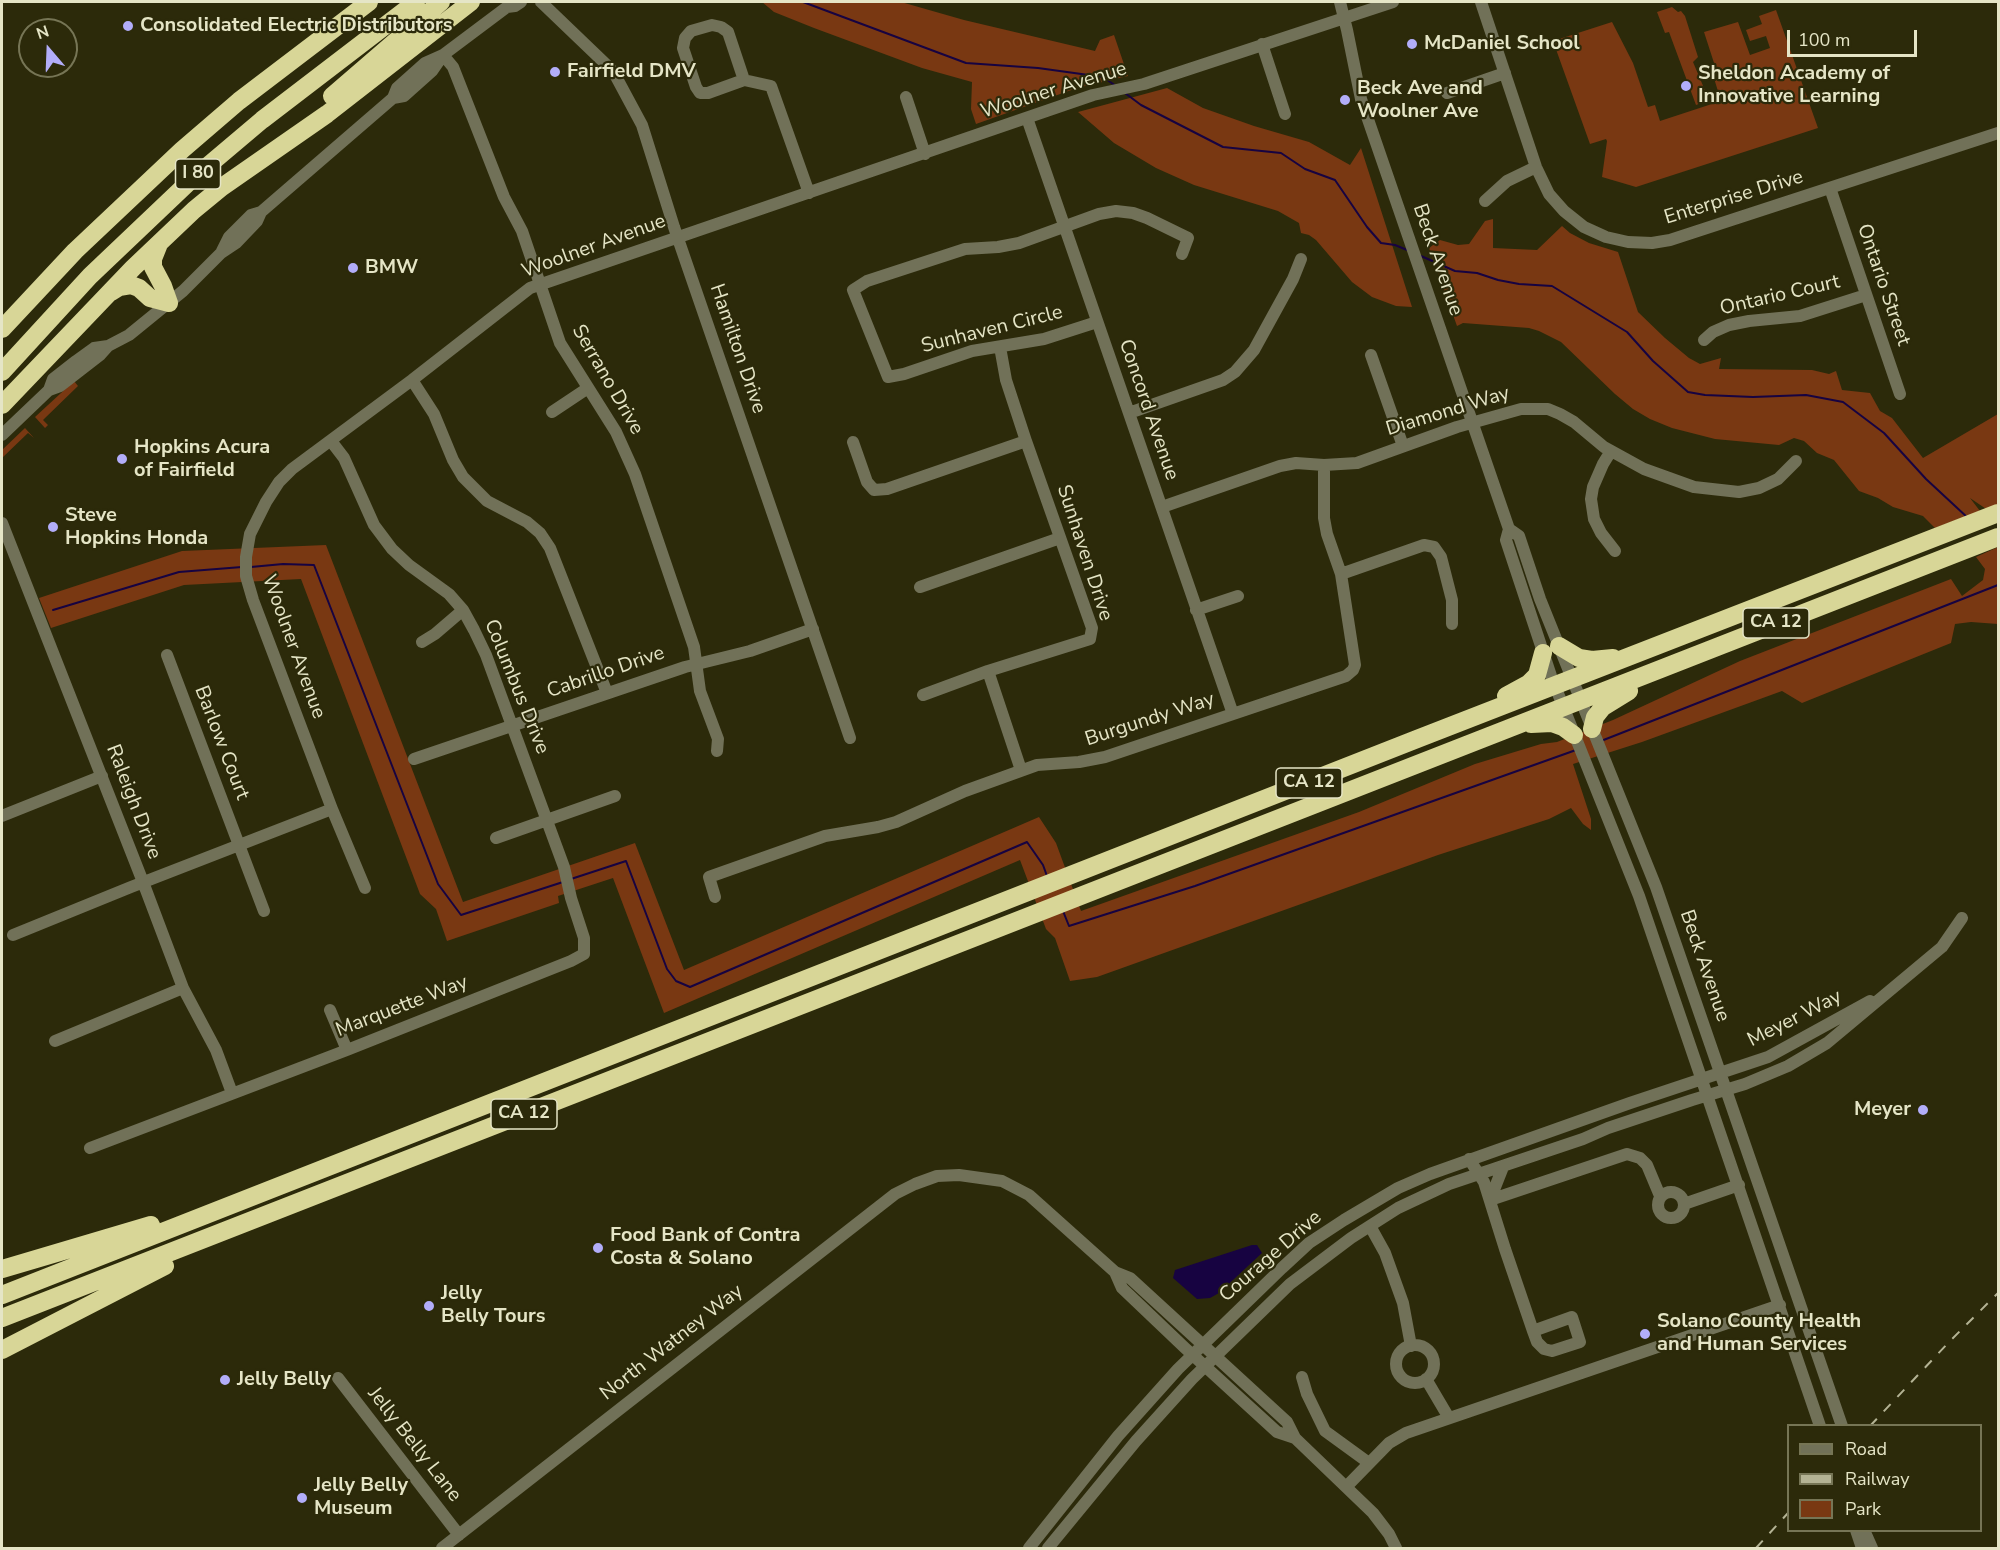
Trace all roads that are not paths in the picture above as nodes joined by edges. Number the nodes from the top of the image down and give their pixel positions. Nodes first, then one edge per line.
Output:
1 (369, 2) edge
2 (416, 2) edge
3 (441, 2) edge
4 (471, 2) edge
5 (521, 2) edge
6 (541, 2) edge
7 (1340, 2) edge
8 (1393, 2) edge
9 (1481, 2) edge
10 (508, 4) edge
11 (1344, 18) junction
12 (1262, 44) junction
13 (443, 55) junction
14 (1505, 74) junction
15 (744, 80) junction
16 (1447, 93) dead end
17 (906, 97) dead end
18 (1285, 114) dead end
19 (1027, 118) junction
20 (1998, 133) edge
21 (925, 154) junction
22 (256, 163) junction
23 (1536, 166) junction
24 (1830, 188) junction
25 (809, 193) junction
26 (1485, 201) dead end
27 (1065, 226) junction
28 (678, 238) junction
29 (160, 242) junction
30 (1182, 254) dead end
31 (1301, 259) dead end
32 (539, 284) junction
33 (108, 294) junction
34 (1866, 295) junction
35 (169, 303) junction
36 (1097, 322) junction
37 (2, 329) edge
38 (1704, 340) dead end
39 (1000, 347) junction
40 (1371, 355) dead end
41 (2, 372) edge
42 (412, 380) junction
43 (588, 388) junction
44 (1900, 394) dead end
45 (2, 405) edge
46 (552, 412) dead end
47 (1129, 413) junction
48 (1473, 422) junction
49 (2, 435) edge
50 (331, 441) junction
51 (1026, 441) junction
52 (853, 442) dead end
53 (1403, 446) junction
54 (1611, 451) junction
55 (1796, 461) dead end
56 (1324, 465) junction
57 (1162, 507) junction
58 (1991, 516) edge
59 (2, 523) edge
60 (1509, 529) junction
61 (1998, 537) edge
62 (1060, 538) junction
63 (1615, 551) dead end
64 (1341, 574) junction
65 (920, 587) dead end
66 (1238, 596) dead end
67 (463, 610) junction
68 (1196, 610) junction
69 (1452, 624) dead end
70 (813, 629) junction
71 (422, 642) dead end
72 (1551, 649) junction
73 (1697, 654) junction
74 (167, 655) dead end
75 (1633, 657) junction
76 (696, 664) junction
77 (988, 671) junction
78 (1573, 680) junction
79 (1555, 687) junction
80 (607, 693) junction
81 (923, 695) dead end
82 (1581, 700) junction
83 (1563, 707) junction
84 (1233, 714) junction
85 (1520, 724) junction
86 (512, 726) junction
87 (1592, 729) junction
88 (1574, 735) junction
89 (850, 738) dead end
90 (1417, 740) junction
91 (717, 751) dead end
92 (414, 759) dead end
93 (1021, 770) junction
94 (102, 776) junction
95 (615, 796) dead end
96 (332, 809) junction
97 (2, 816) edge
98 (547, 820) junction
99 (496, 838) dead end
100 (239, 845) junction
101 (143, 882) junction
102 (365, 888) dead end
103 (715, 897) dead end
104 (264, 911) dead end
105 (1962, 918) dead end
106 (13, 935) dead end
107 (584, 954) joint
108 (183, 988) junction
109 (1885, 994) junction
110 (330, 1010) dead end
111 (55, 1041) dead end
112 (347, 1050) junction
113 (1721, 1073) junction
114 (1702, 1079) junction
115 (1726, 1090) junction
116 (232, 1093) junction
117 (1708, 1095) junction
118 (90, 1149) dead end
119 (1469, 1159) junction
120 (1503, 1167) junction
121 (1479, 1174) junction
122 (1739, 1185) junction
123 (1660, 1196) junction
124 (1490, 1200) junction
125 (1684, 1204) junction
126 (228, 1206) junction
127 (276, 1210) junction
128 (1370, 1226) junction
129 (2, 1269) edge
130 (1115, 1272) junction
131 (2, 1295) edge
132 (1780, 1305) junction
133 (2, 1318) edge
134 (1533, 1331) dead end
135 (1204, 1345) junction
136 (1411, 1346) junction
137 (2, 1350) edge
138 (1193, 1355) junction
139 (1216, 1356) junction
140 (1205, 1366) junction
141 (1302, 1377) dead end
142 (338, 1378) dead end
143 (1426, 1379) junction
144 (1449, 1418) junction
145 (1820, 1424) edge
146 (1842, 1424) edge
147 (1295, 1438) junction
148 (1369, 1462) junction
149 (1346, 1487) junction
150 (1857, 1532) edge
151 (1865, 1532) edge
152 (459, 1535) junction
153 (442, 1548) edge
154 (1029, 1548) edge
155 (1048, 1548) edge
156 (1396, 1548) edge
157 (1862, 1548) edge
158 (1872, 1548) edge

1 - 37 highway, I 80
2 - 41 highway, I 80
3 - 22 highway
4 - 22 highway
5 - 10 street
6 - 28 street, Hamilton Drive
7 - 11 street, Beck Avenue
8 - 11 street, Woolner Avenue
9 - 14 street, Enterprise Drive
10 - 13 street
11 - 12 street, Woolner Avenue
11 - 48 street, Beck Avenue
12 - 18 street
12 - 19 street, Woolner Avenue
13 - 32 street, Serrano Drive
13 - 35 street
14 - 16 street
14 - 23 street, Enterprise Drive
15 - 15 street
15 - 25 street
17 - 21 street
19 - 21 street, Woolner Avenue
19 - 27 street, Concord Avenue
20 - 24 street, Enterprise Drive
21 - 25 street, Woolner Avenue
22 - 29 highway
23 - 24 street, Enterprise Drive
23 - 26 street
24 - 34 street, Ontario Street
25 - 28 street, Woolner Avenue
27 - 30 street
27 - 36 street, Concord Avenue
27 - 39 street, Sunhaven Circle
28 - 32 street, Woolner Avenue
28 - 70 street, Hamilton Drive
29 - 33 highway
29 - 35 highway
31 - 47 street
32 - 42 street, Woolner Avenue
32 - 43 street, Serrano Drive
33 - 35 highway
33 - 45 highway
34 - 38 street, Ontario Court
34 - 44 street, Ontario Street
35 - 49 street
36 - 39 street, Sunhaven Circle
36 - 47 street, Concord Avenue
39 - 51 street, Sunhaven Drive
40 - 53 street
42 - 50 street, Woolner Avenue
42 - 80 street
43 - 46 street
43 - 76 street, Serrano Drive
47 - 57 street, Concord Avenue
48 - 53 street, Diamond Way
48 - 54 street, Diamond Way
48 - 60 street, Beck Avenue
50 - 67 street, Columbus Drive
50 - 96 street, Woolner Avenue
51 - 52 street
51 - 62 street, Sunhaven Drive
53 - 56 street, Diamond Way
54 - 55 street, Diamond Way
54 - 63 street
56 - 57 street, Diamond Way
56 - 64 street, Burgundy Way
57 - 68 street, Concord Avenue
58 - 75 highway, CA 12
59 - 94 street, Raleigh Drive
60 - 72 street, Beck Avenue
60 - 72 street, Beck Avenue
61 - 73 highway, CA 12
62 - 65 street
62 - 77 street, Sunhaven Drive
64 - 69 street
64 - 84 street, Burgundy Way
66 - 68 street
67 - 71 street
67 - 86 street, Columbus Drive
68 - 84 street, Concord Avenue
70 - 76 street, Cabrillo Drive
70 - 89 street, Hamilton Drive
72 - 75 highway
72 - 78 street, Beck Avenue
72 - 79 street, Beck Avenue
72 - 90 highway
73 - 82 highway, CA 12
73 - 87 highway
74 - 100 street, Barlow Court
75 - 78 highway, CA 12
76 - 80 street, Cabrillo Drive
76 - 91 street, Serrano Drive
77 - 81 street
77 - 93 street
78 - 79 highway, CA 12
78 - 82 street, Beck Avenue
79 - 83 street, Beck Avenue
79 - 90 highway, CA 12
80 - 86 street, Cabrillo Drive
82 - 83 highway, CA 12
82 - 87 street, Beck Avenue
83 - 85 highway, CA 12
83 - 88 street, Beck Avenue
84 - 93 street, Burgundy Way
85 - 88 highway
85 - 127 highway, CA 12
86 - 92 street, Cabrillo Drive
86 - 98 street, Columbus Drive
87 - 113 street, Beck Avenue
88 - 114 street, Beck Avenue
90 - 126 highway, CA 12
93 - 103 street, Burgundy Way
94 - 97 street
94 - 101 street, Raleigh Drive
95 - 98 street
96 - 100 street
96 - 102 street, Woolner Avenue
98 - 99 street
98 - 107 street, Columbus Drive
100 - 101 street
100 - 104 street, Barlow Court
101 - 106 street
101 - 108 street, Raleigh Drive
105 - 109 street, Meyer Way
107 - 112 street, Marquette Way
108 - 111 street
108 - 116 street, Raleigh Drive
109 - 113 street, Meyer Way
109 - 115 street, Meyer Way
110 - 112 street
112 - 116 street, Marquette Way
113 - 114 street, Courage Drive
113 - 115 street, Beck Avenue
114 - 117 street, Beck Avenue
114 - 119 street, Courage Drive
115 - 117 street, Meyer Way
115 - 146 street, Beck Avenue
116 - 118 street, Marquette Way
117 - 120 street, Courage Drive
117 - 122 street, Beck Avenue
119 - 121 street
119 - 135 street, Courage Drive
120 - 121 street, Courage Drive
120 - 124 street
121 - 124 street
121 - 128 street, Courage Drive
122 - 125 street
122 - 132 street, Beck Avenue
123 - 124 street
123 - 125 street
123 - 125 street
124 - 134 street
126 - 129 highway
126 - 131 highway, CA 12
127 - 133 highway, CA 12
127 - 137 highway
128 - 136 street
128 - 139 street, Courage Drive
130 - 135 street, North Watney Way
130 - 138 street, North Watney Way
130 - 152 street, North Watney Way
132 - 144 street
132 - 145 street, Beck Avenue
135 - 138 street, Courage Drive
135 - 139 street, North Watney Way
136 - 143 street
136 - 143 street
138 - 140 street, North Watney Way
138 - 154 street, Courage Drive
139 - 140 street, Courage Drive
139 - 147 street, North Watney Way
140 - 147 street, North Watney Way
140 - 155 street, Courage Drive
141 - 148 street
142 - 152 street, Jelly Belly Lane
143 - 144 street
144 - 148 street
147 - 149 street
148 - 149 street
149 - 156 street
150 - 157 street
151 - 158 street
152 - 153 street, North Watney Way

